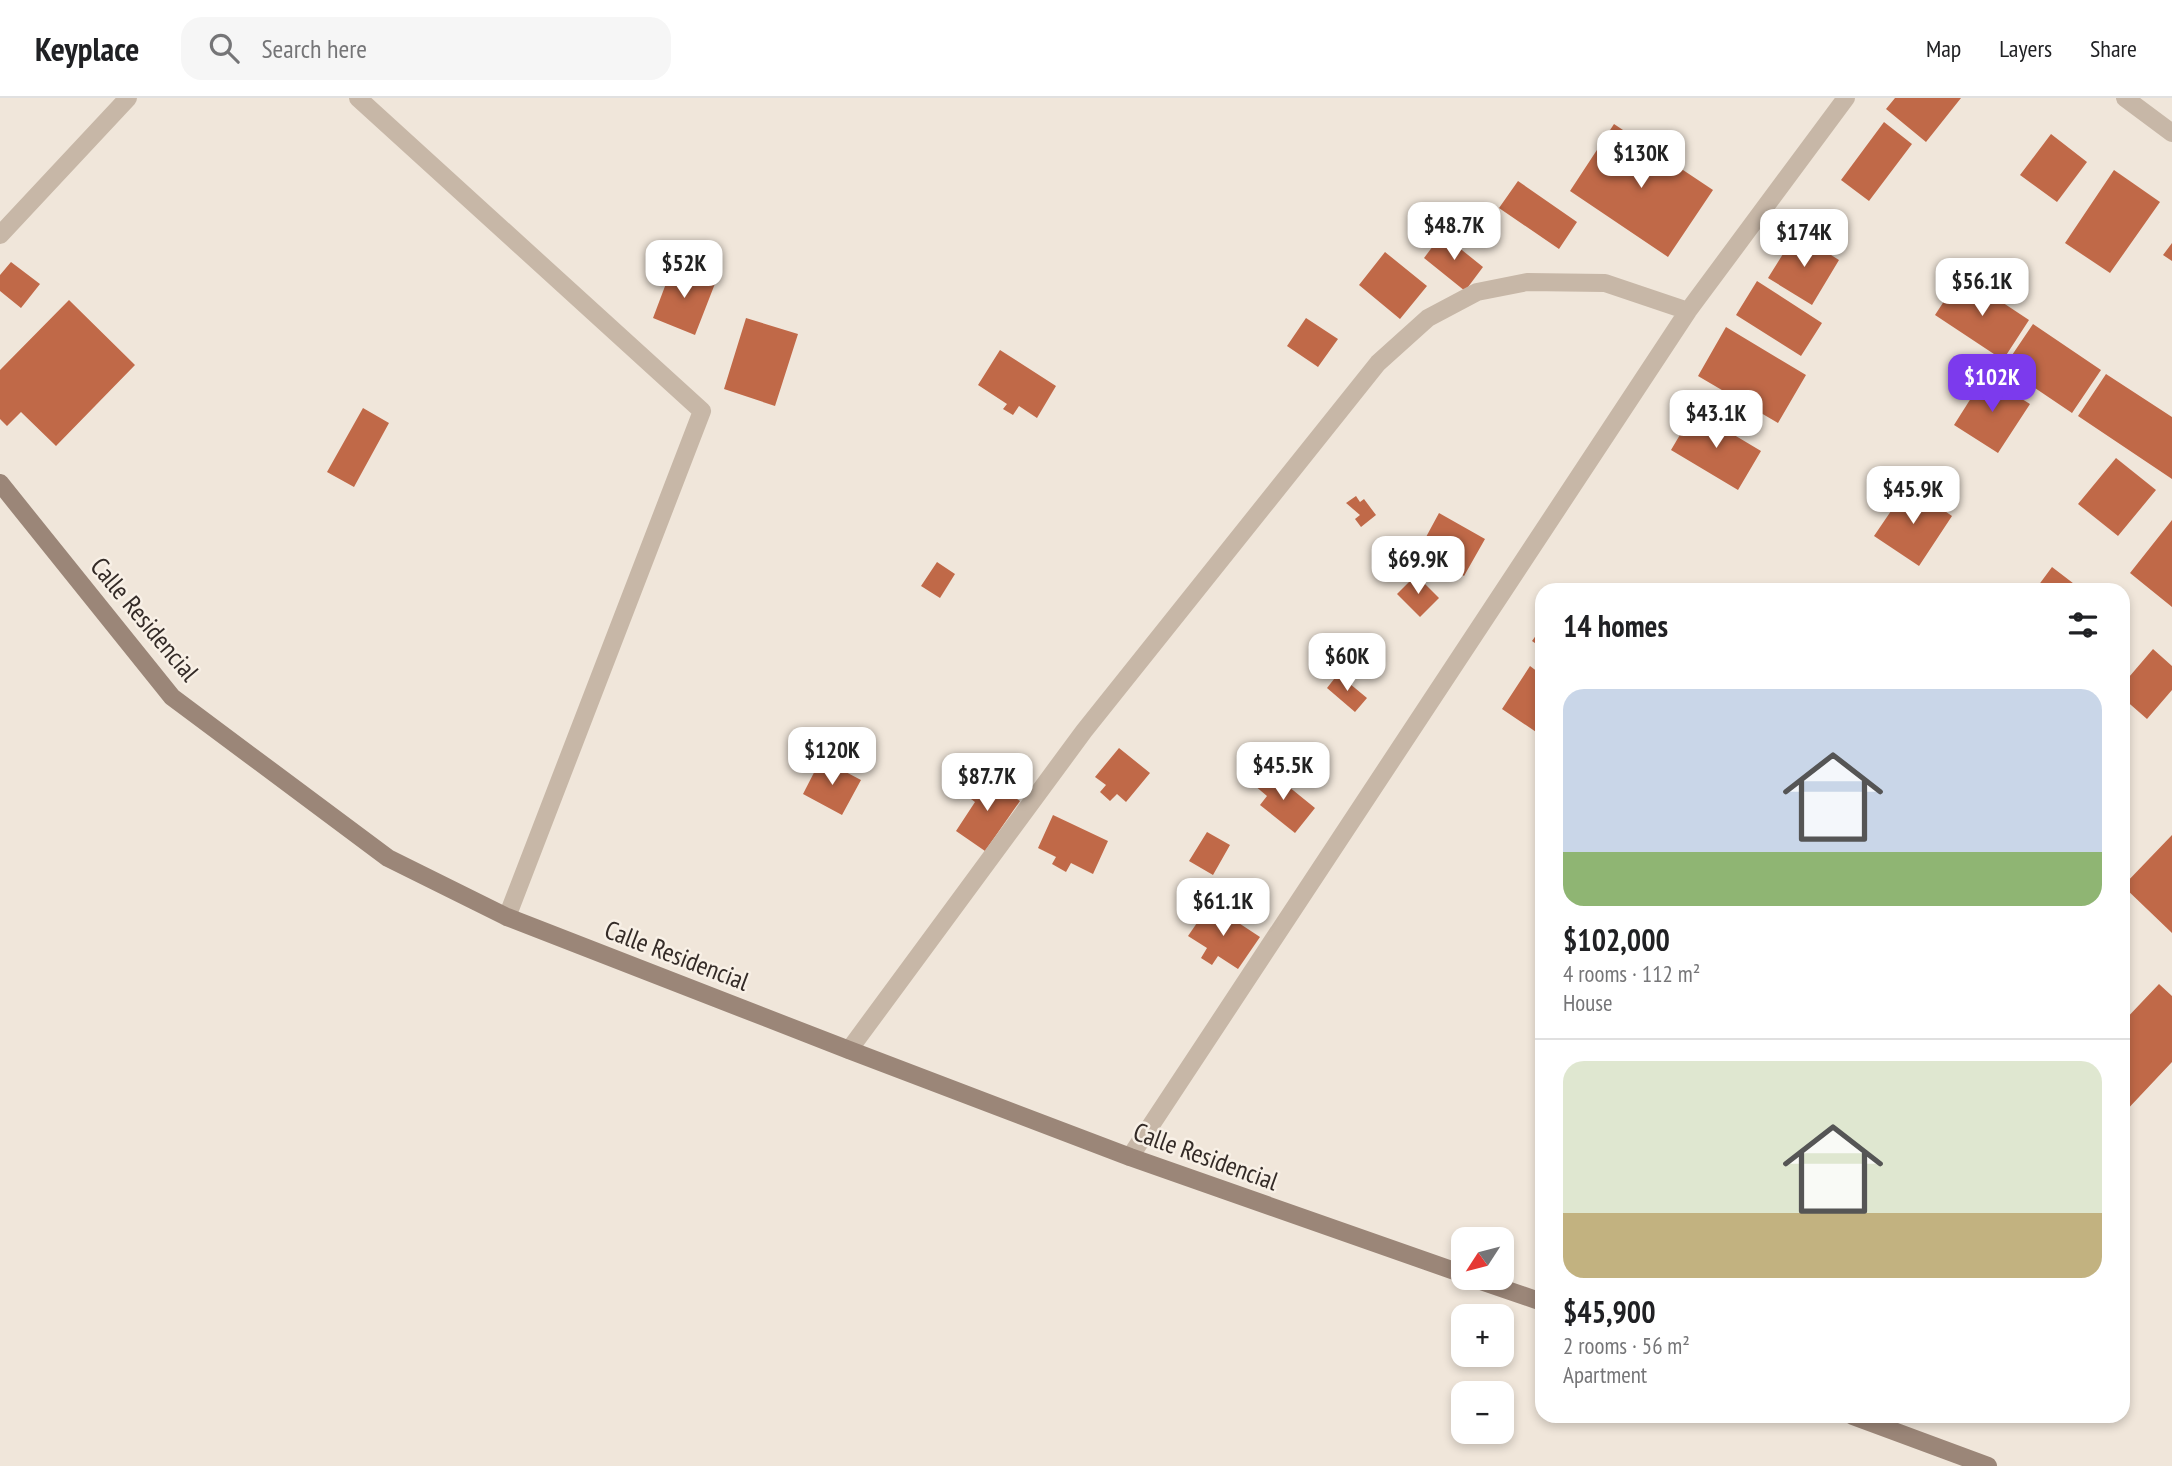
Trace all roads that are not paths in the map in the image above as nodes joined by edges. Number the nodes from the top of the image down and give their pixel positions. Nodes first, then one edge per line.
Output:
1 (128, 98) edge
2 (358, 98) edge
3 (1846, 98) edge
4 (2125, 98) edge
5 (2172, 133) edge
6 (0, 235) edge
7 (1688, 311) junction
8 (0, 483) edge
9 (507, 917) junction
10 (849, 1050) junction
11 (1130, 1157) junction
12 (1451, 1271) edge
13 (1507, 1290) edge
14 (1535, 1300) edge
15 (1872, 1423) edge
16 (1988, 1466) edge

1 - 6 street
2 - 9 street
3 - 7 street
4 - 5 street
7 - 10 street
7 - 11 street
8 - 9 main road, Calle Residencial
9 - 10 main road, Calle Residencial
10 - 11 main road, Calle Residencial
11 - 12 main road, Calle Residencial
13 - 14 main road
15 - 16 main road

